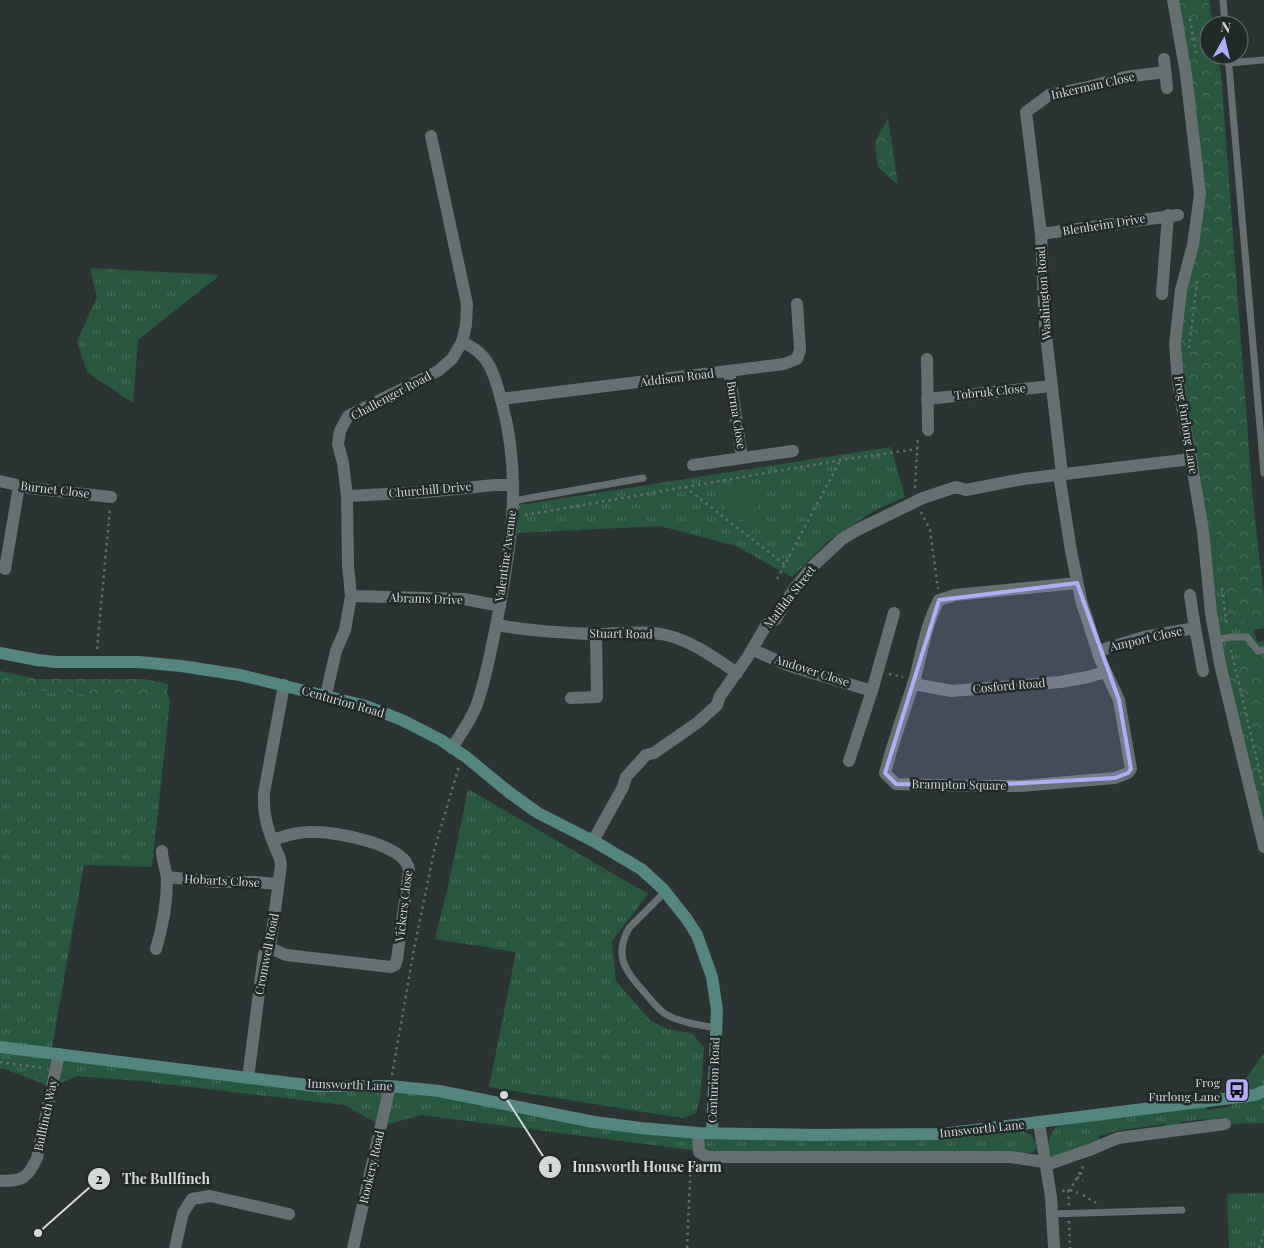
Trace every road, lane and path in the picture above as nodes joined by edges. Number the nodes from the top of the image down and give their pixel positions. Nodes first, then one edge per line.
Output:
1 (1173, 0) edge
2 (1223, 0) edge
3 (1224, 15) edge
4 (1190, 18) dead end
5 (1196, 54) dead end
6 (1249, 60) edge
7 (1264, 60) edge
8 (1229, 65) edge
9 (1167, 88) dead end
10 (1026, 112) joint
11 (432, 136) dead end
12 (1041, 234) junction
13 (1198, 276) dead end
14 (1162, 294) dead end
15 (798, 304) dead end
16 (462, 342) junction
17 (1189, 355) dead end
18 (927, 360) dead end
19 (729, 371) junction
20 (1052, 386) junction
21 (927, 398) junction
22 (501, 399) junction
23 (928, 430) dead end
24 (1262, 439) edge
25 (793, 451) dead end
26 (742, 458) junction
27 (1191, 459) junction
28 (841, 460) junction
29 (693, 465) dead end
30 (1060, 474) junction
31 (1264, 474) edge
32 (642, 478) dead end
33 (0, 481) edge
34 (513, 485) junction
35 (19, 486) junction
36 (685, 487) junction
37 (347, 496) junction
38 (111, 497) joint
39 (513, 501) junction
40 (915, 502) junction
41 (513, 517) junction
42 (785, 564) junction
43 (5, 569) dead end
44 (777, 579) dead end
45 (1221, 582) dead end
46 (1077, 583) junction
47 (1190, 595) dead end
48 (351, 596) junction
49 (939, 600) junction
50 (500, 606) junction
51 (894, 613) dead end
52 (497, 625) junction
53 (1195, 628) junction
54 (596, 634) junction
55 (1222, 639) junction
56 (97, 649) dead end
57 (753, 650) junction
58 (1264, 650) edge
59 (1098, 651) junction
60 (0, 653) edge
61 (878, 671) junction
62 (1203, 671) dead end
63 (1105, 672) junction
64 (737, 673) junction
65 (913, 682) junction
66 (284, 685) junction
67 (872, 690) junction
68 (326, 695) junction
69 (571, 698) dead end
70 (457, 751) junction
71 (850, 761) dead end
72 (1264, 788) edge
73 (272, 840) junction
74 (593, 841) junction
75 (1264, 847) edge
76 (162, 851) dead end
77 (167, 877) junction
78 (278, 884) junction
79 (665, 892) junction
80 (270, 948) junction
81 (156, 949) dead end
82 (716, 1028) junction
83 (0, 1047) edge
84 (58, 1054) junction
85 (0, 1062) edge
86 (55, 1070) junction
87 (248, 1078) junction
88 (390, 1086) junction
89 (1264, 1091) edge
90 (1039, 1123) junction
91 (1225, 1124) dead end
92 (698, 1133) junction
93 (712, 1133) junction
94 (700, 1152) junction
95 (1086, 1161) dead end
96 (1046, 1164) junction
97 (1080, 1173) junction
98 (1086, 1176) dead end
99 (1077, 1177) junction
100 (0, 1181) edge
101 (1083, 1181) dead end
102 (1070, 1190) junction
103 (1050, 1192) junction
104 (1078, 1193) dead end
105 (1083, 1195) dead end
106 (1099, 1205) dead end
107 (1182, 1210) dead end
108 (289, 1214) dead end
109 (1052, 1214) junction
110 (1264, 1234) edge
111 (175, 1248) edge
112 (353, 1248) edge
113 (687, 1248) edge
114 (1054, 1248) edge
115 (1259, 1248) edge

1 - 27 street, Frog Furlong Lane
2 - 3 lane
4 - 5 path
6 - 7 lane
8 - 24 lane
9 - 10 street, Inkerman Close
10 - 12 street, Washington Road
11 - 16 street, Challenger Road
12 - 14 street, Blenheim Drive
12 - 20 street, Washington Road
13 - 17 path
15 - 19 street, Addison Road
16 - 22 street, Valentine Avenue
16 - 37 street, Challenger Road
18 - 21 street
19 - 22 street, Addison Road
19 - 26 street, Burma Close
20 - 21 street, Tobruk Close
20 - 30 street, Washington Road
21 - 23 street
22 - 34 street, Valentine Avenue
24 - 31 lane
25 - 26 street, Burma Close
26 - 29 street, Burma Close
27 - 30 street, Matilda Street
27 - 55 street, Frog Furlong Lane
28 - 36 path
28 - 40 path
28 - 42 path
30 - 40 street, Matilda Street
30 - 46 street, Brampton Square
32 - 39 lane
33 - 35 street, Burnet Close
34 - 37 street, Churchill Drive
34 - 39 street, Valentine Avenue
35 - 38 street, Burnet Close
35 - 43 street
36 - 41 path
36 - 42 path
37 - 48 street, Challenger Road
38 - 56 path
39 - 41 street, Valentine Avenue
40 - 49 path
40 - 57 street, Matilda Street
41 - 50 street, Valentine Avenue
42 - 44 path
45 - 55 path
46 - 49 street
46 - 59 street, Brampton Square
47 - 53 street, Amport Close
48 - 50 street, Abrams Drive
48 - 68 street, Challenger Road
49 - 65 street, Brampton Square
50 - 52 street, Valentine Avenue
51 - 61 street
52 - 54 street, Stuart Road
52 - 70 street, Valentine Avenue
53 - 59 street, Amport Close
53 - 62 street, Amport Close
54 - 64 street, Stuart Road
54 - 69 street
55 - 58 lane
55 - 72 path
55 - 75 street, Frog Furlong Lane
57 - 64 street, Matilda Street
57 - 67 street, Andover Close
59 - 63 street, Brampton Square
60 - 66 street, Centurion Road
61 - 65 path
61 - 67 street
63 - 65 street, Cosford Road
63 - 65 street, Brampton Square
64 - 74 street, Matilda Street
66 - 68 street, Centurion Road
66 - 73 street, Cromwell Road
67 - 71 street
68 - 70 street, Centurion Road
70 - 74 street, Centurion Road
70 - 88 path
73 - 78 street, Cromwell Road
73 - 80 street, Vickers Close
74 - 79 street, Centurion Road
76 - 77 street, Hobarts Close
77 - 78 street, Hobarts Close
77 - 81 street, Hobarts Close
78 - 80 street, Cromwell Road
79 - 82 street, Centurion Road
79 - 82 lane, Centurion Road
80 - 87 street, Cromwell Road
82 - 93 street, Centurion Road
83 - 84 street, Innsworth Lane
84 - 86 street, Bullfinch Way
84 - 87 street, Innsworth Lane
85 - 86 path
86 - 100 street, Bullfinch Way
87 - 88 street, Innsworth Lane
88 - 92 street, Innsworth Lane
88 - 112 street, Rookery Road
89 - 90 street, Innsworth Lane
90 - 93 street, Innsworth Lane
90 - 96 street
91 - 96 street, Innsworth Lane
92 - 93 street, Innsworth Lane
92 - 94 street
94 - 96 street, Innsworth Lane
94 - 113 path
95 - 97 path
96 - 103 street
97 - 98 path
97 - 99 path
99 - 101 path
99 - 102 path
102 - 103 path
102 - 104 path
103 - 109 street
105 - 106 path
107 - 109 lane
108 - 111 street
109 - 114 street
110 - 115 path

